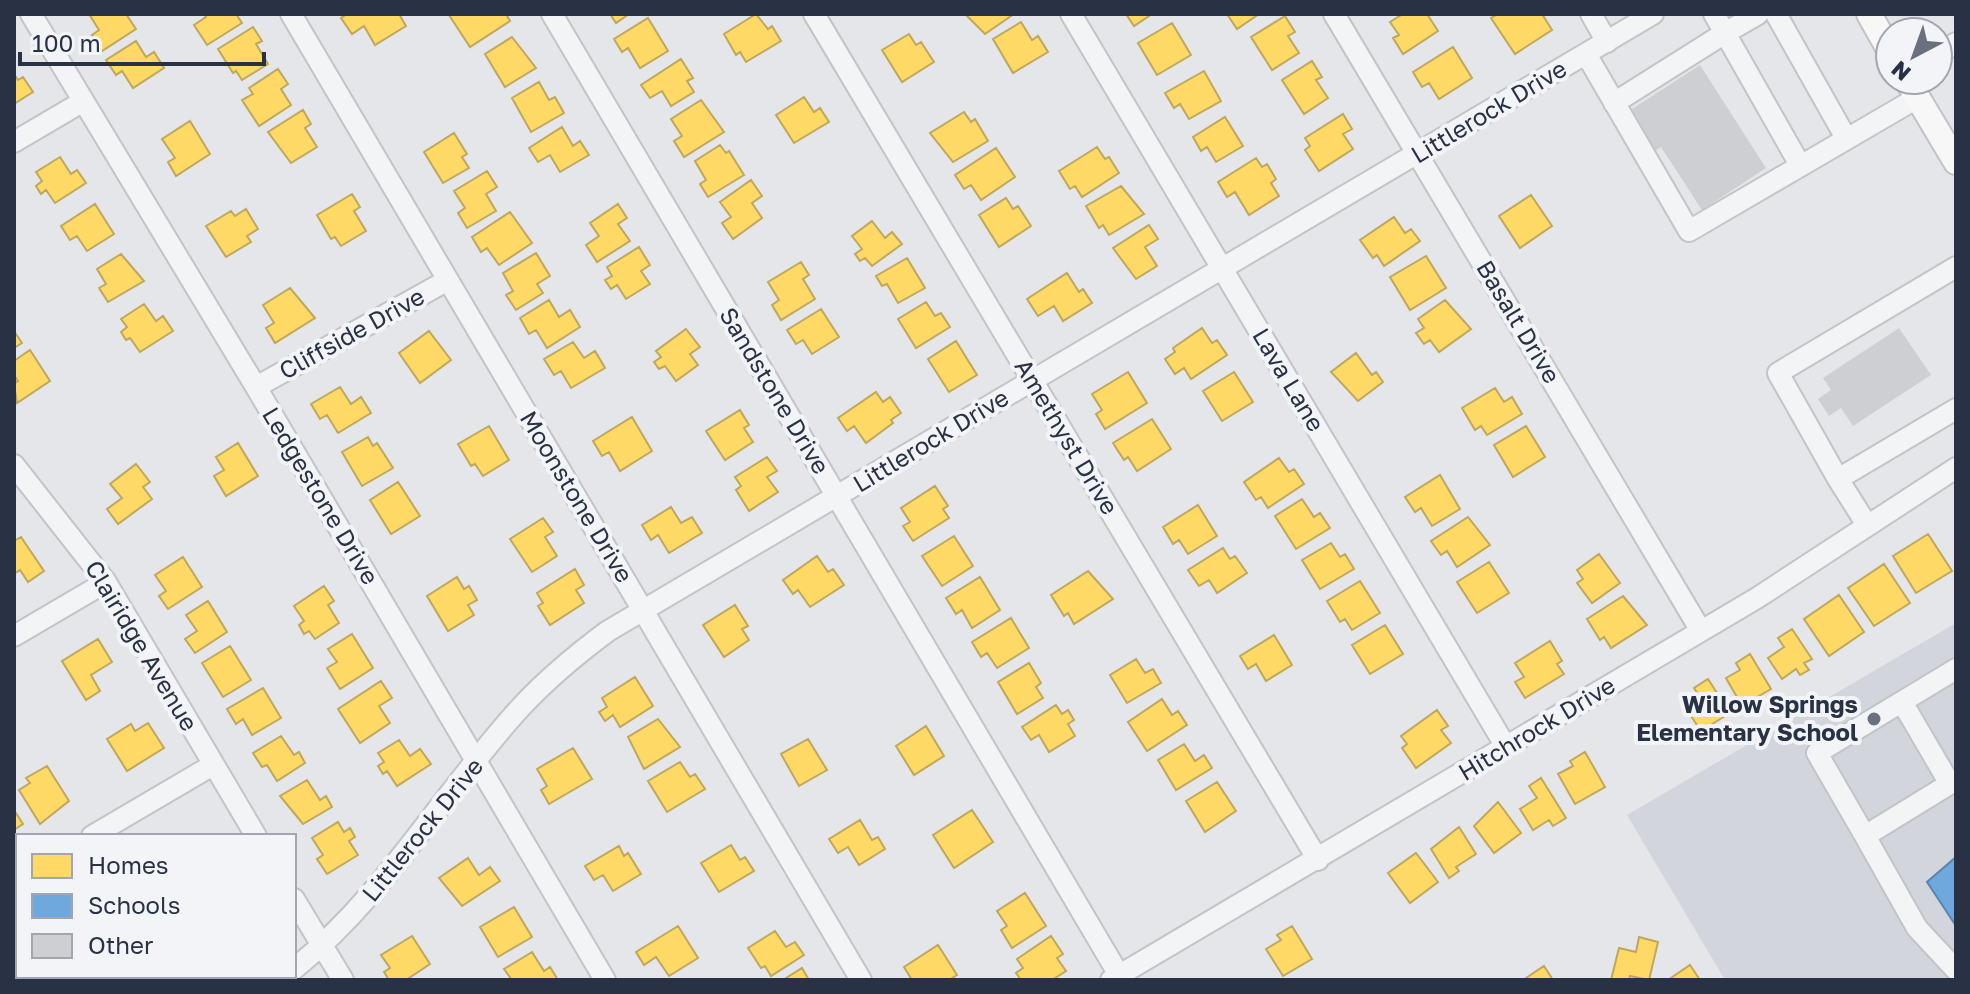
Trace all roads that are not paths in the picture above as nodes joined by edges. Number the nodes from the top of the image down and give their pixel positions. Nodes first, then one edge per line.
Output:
1 (31, 14) edge
2 (291, 14) edge
3 (552, 14) edge
4 (814, 14) edge
5 (1071, 14) edge
6 (1334, 14) edge
7 (1591, 14) edge
8 (1653, 14) edge
9 (1714, 14) edge
10 (1758, 14) edge
11 (1776, 14) edge
12 (1725, 33) junction
13 (1607, 42) junction
14 (1586, 54) junction
15 (1903, 96) edge
16 (1916, 96) edge
17 (82, 102) junction
18 (1614, 103) junction
19 (1846, 138) junction
20 (14, 142) edge
21 (1418, 154) junction
22 (1956, 162) edge
23 (1800, 165) junction
24 (1222, 268) junction
25 (1954, 273) edge
26 (448, 280) junction
27 (1032, 380) junction
28 (256, 387) junction
29 (1956, 409) edge
30 (14, 465) edge
31 (1956, 468) edge
32 (1838, 479) junction
33 (837, 498) junction
34 (1867, 525) junction
35 (106, 582) junction
36 (643, 611) junction
37 (1701, 631) junction
38 (14, 636) edge
39 (1956, 669) edge
40 (1902, 702) junction
41 (1506, 747) junction
42 (477, 762) junction
43 (213, 765) junction
44 (1953, 782) edge
45 (95, 834) edge
46 (255, 834) edge
47 (1865, 836) junction
48 (1318, 860) junction
49 (296, 902) edge
50 (323, 946) junction
51 (296, 967) edge
52 (1956, 970) edge
53 (1115, 978) edge
54 (343, 980) edge
55 (605, 980) edge
56 (861, 980) edge

1 - 17 street, Ledgestone Drive
2 - 26 street, Moonstone Drive
3 - 33 street, Sandstone Drive
4 - 27 street, Amethyst Drive
5 - 24 street, Lava Lane
6 - 21 street, Basalt Drive
7 - 13 street
8 - 13 street, Littlerock Drive
9 - 12 street
10 - 12 street
11 - 19 street
12 - 18 street
12 - 23 street
13 - 14 street, Littlerock Drive
14 - 18 street
14 - 21 street, Littlerock Drive
15 - 19 street
16 - 22 main road
17 - 20 street
17 - 28 street, Ledgestone Drive
18 - 23 street
19 - 23 street
21 - 24 street, Littlerock Drive
21 - 37 street, Basalt Drive
24 - 27 street, Littlerock Drive
24 - 41 street, Lava Lane
25 - 32 street
26 - 28 street, Cliffside Drive
26 - 36 street, Moonstone Drive
27 - 33 street, Littlerock Drive
27 - 48 street, Amethyst Drive
28 - 42 street, Ledgestone Drive
29 - 32 street
30 - 35 street, Clairidge Avenue
31 - 34 street, Hitchrock Drive
32 - 34 street
33 - 36 street, Littlerock Drive
33 - 53 street, Sandstone Drive
34 - 37 street, Hitchrock Drive
35 - 38 street
35 - 43 street, Clairidge Avenue
36 - 42 street, Littlerock Drive
36 - 56 street, Moonstone Drive
37 - 41 street, Hitchrock Drive
39 - 40 street
40 - 44 street
40 - 47 street
41 - 48 street, Hitchrock Drive
42 - 50 street, Littlerock Drive
42 - 55 street, Ledgestone Drive
43 - 45 street
43 - 46 street, Clairidge Avenue
44 - 47 street
47 - 52 street
48 - 53 street, Hitchrock Drive
49 - 50 street
50 - 51 street, Littlerock Drive
50 - 54 street

